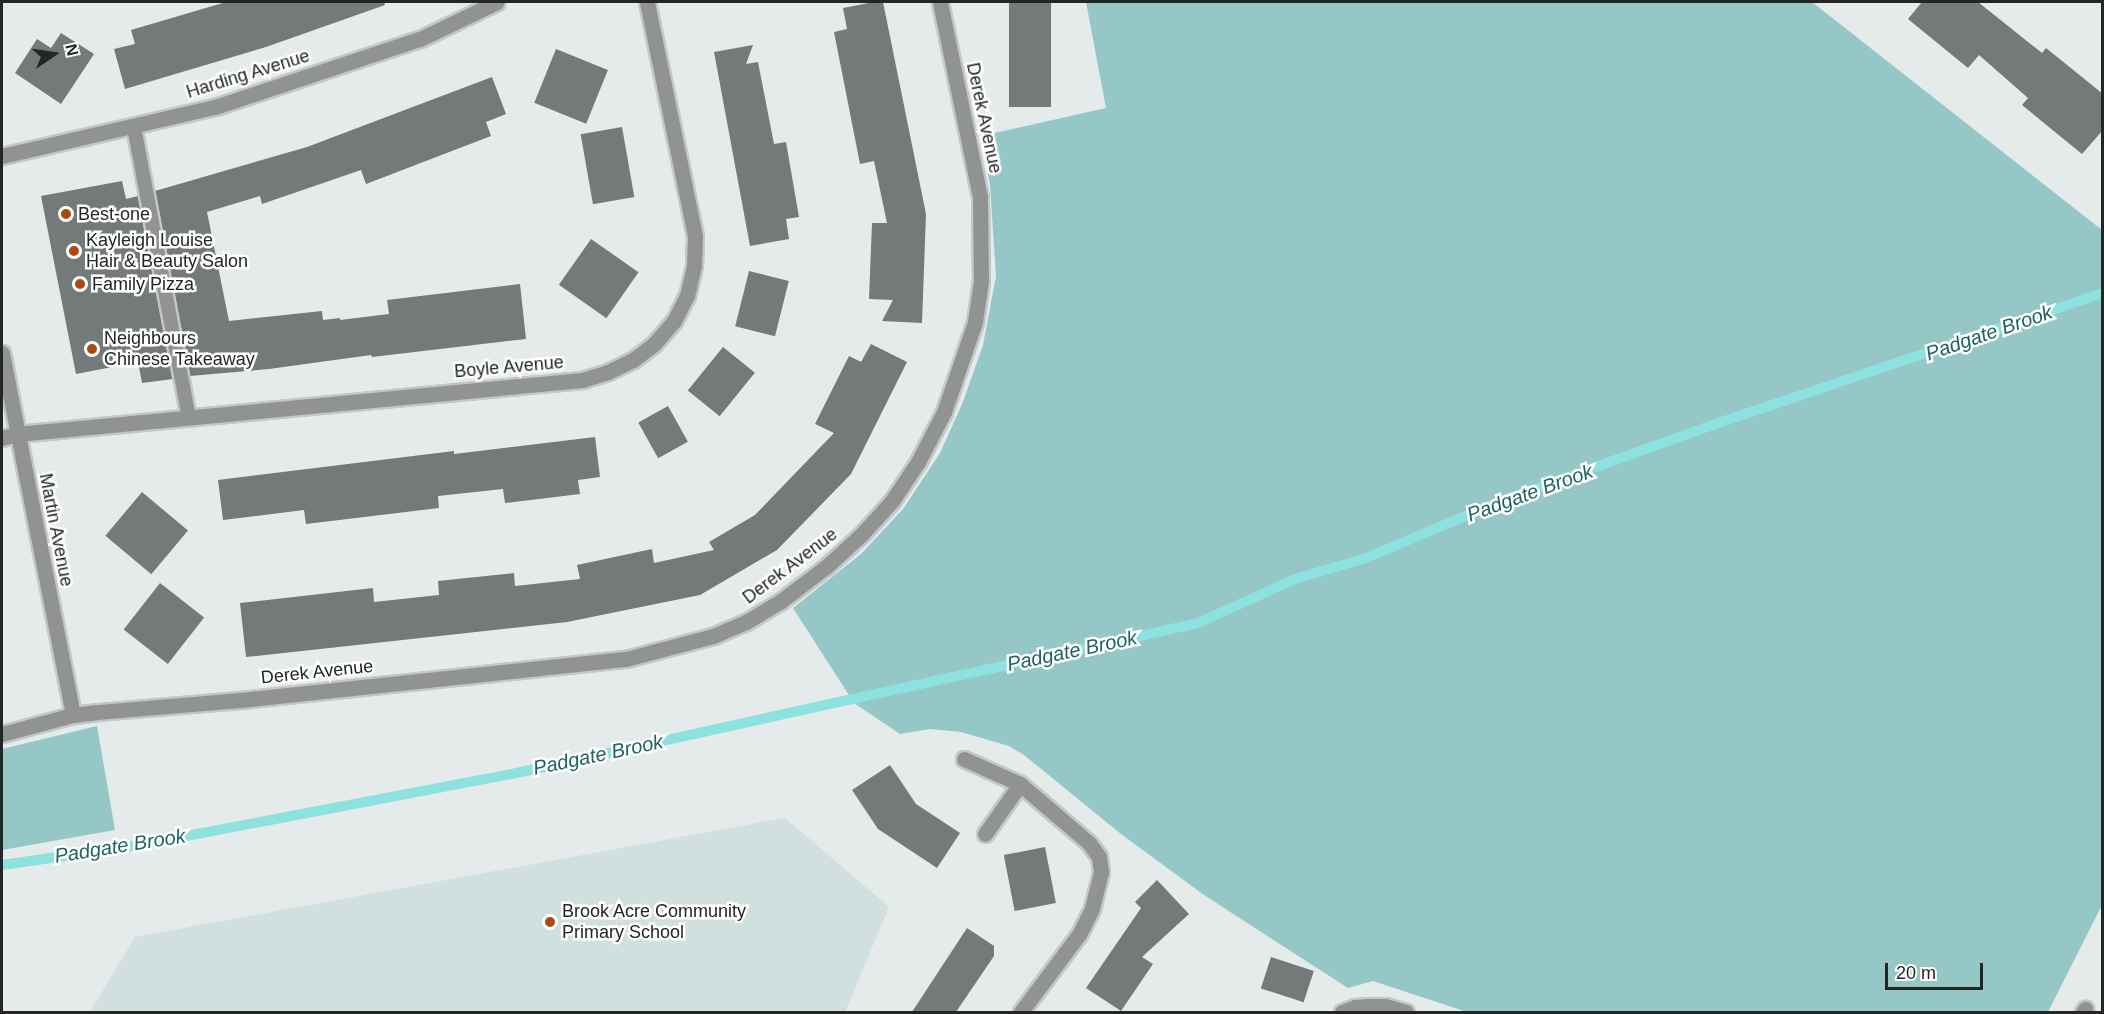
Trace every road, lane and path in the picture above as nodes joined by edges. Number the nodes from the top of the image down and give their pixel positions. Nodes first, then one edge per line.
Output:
1 (497, 2) edge
2 (647, 2) edge
3 (940, 2) edge
4 (134, 127) junction
5 (2, 156) edge
6 (2, 352) edge
7 (189, 417) junction
8 (17, 434) junction
9 (2, 438) edge
10 (73, 715) junction
11 (2, 734) edge
12 (964, 759) dead end
13 (1020, 784) junction
14 (985, 834) dead end
15 (1021, 1012) edge
16 (1342, 1012) edge
17 (1406, 1012) edge

1 - 4 street, Harding Avenue
2 - 7 street, Boyle Avenue
3 - 10 street, Derek Avenue
4 - 5 street, Harding Avenue
4 - 7 lane
6 - 8 street, Martin Avenue
7 - 8 street, Boyle Avenue
8 - 9 street, Boyle Avenue
8 - 10 street, Martin Avenue
10 - 11 street, Derek Avenue
12 - 13 street
13 - 14 street
13 - 15 street
16 - 17 street

